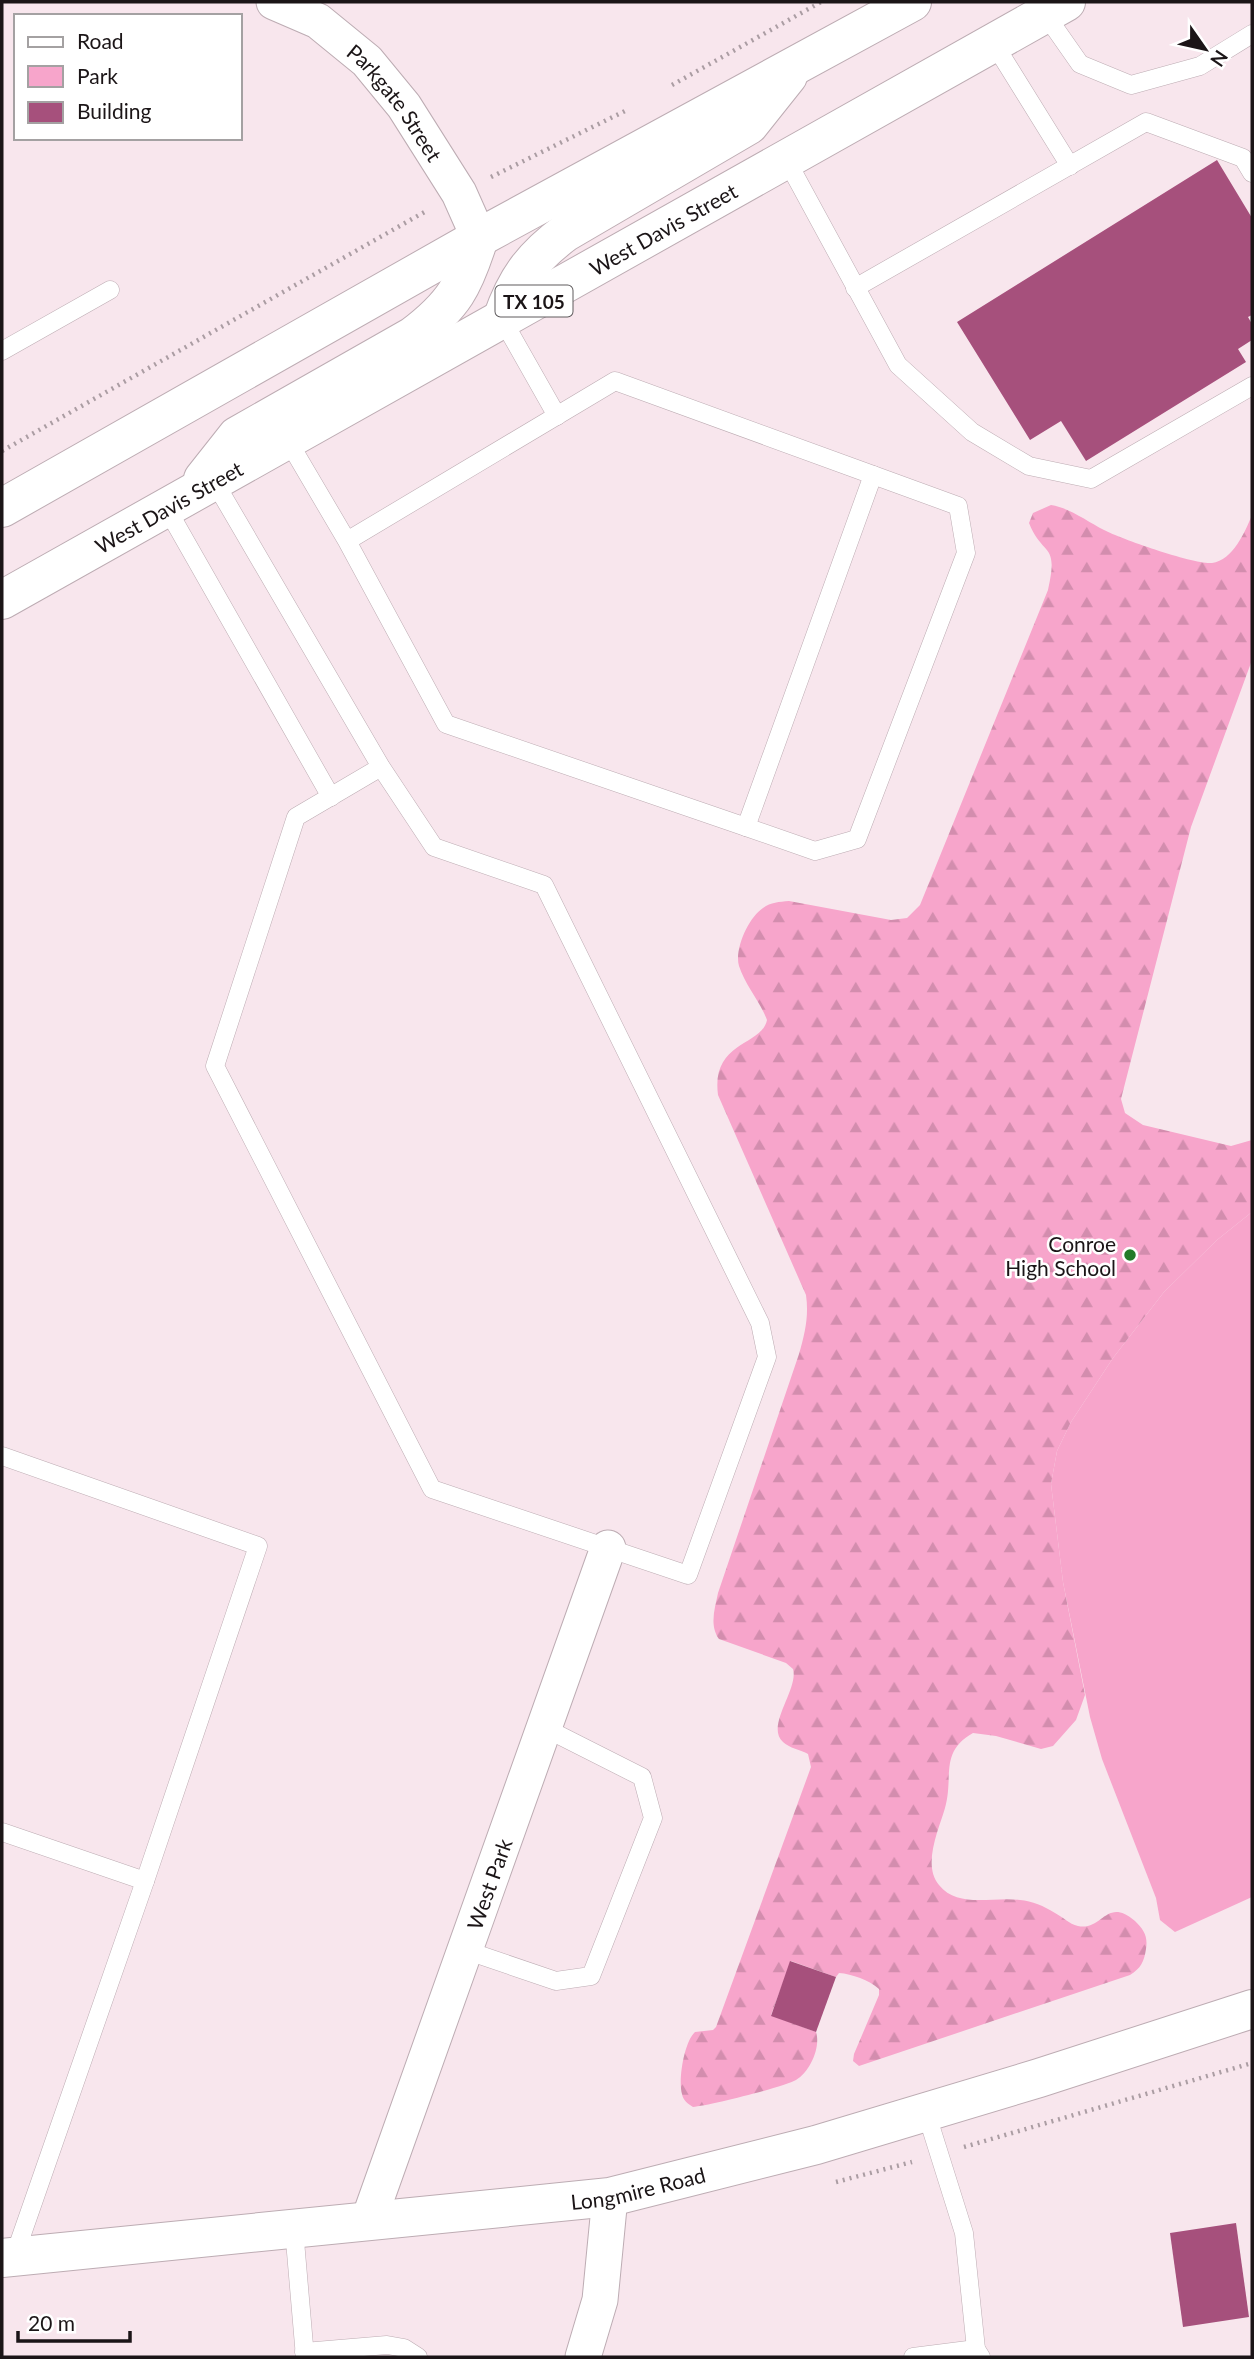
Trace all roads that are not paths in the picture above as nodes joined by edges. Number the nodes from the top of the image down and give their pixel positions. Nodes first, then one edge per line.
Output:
1 (274, 2) edge
2 (912, 2) edge
3 (1031, 18) edge
4 (1252, 34) edge
5 (798, 64) junction
6 (786, 159) junction
7 (1070, 166) junction
8 (1252, 173) edge
9 (480, 238) junction
10 (855, 288) junction
11 (110, 290) dead end
12 (502, 318) junction
13 (2, 351) edge
14 (1252, 386) edge
15 (557, 416) junction
16 (287, 439) junction
17 (873, 475) junction
18 (191, 493) junction
19 (2, 508) edge
20 (347, 541) junction
21 (2, 600) edge
22 (381, 767) junction
23 (331, 797) junction
24 (746, 827) junction
25 (2, 1456) edge
26 (608, 1548) junction
27 (545, 1728) junction
28 (2, 1832) edge
29 (145, 1881) junction
30 (465, 1950) junction
31 (1252, 2009) edge
32 (926, 2112) junction
33 (610, 2197) junction
34 (368, 2222) junction
35 (294, 2229) junction
36 (8, 2257) edge
37 (979, 2353) edge
38 (304, 2355) edge
39 (418, 2357) edge
40 (583, 2357) edge
41 (913, 2357) edge

1 - 9 street, Parkgate Street
2 - 5 main road
3 - 4 lane
3 - 6 main road, West Davis Street / TX 105
3 - 7 lane
5 - 9 main road
5 - 12 main road
6 - 10 lane
6 - 12 main road, West Davis Street / TX 105
7 - 8 lane
7 - 10 lane
9 - 18 main road
9 - 19 main road
10 - 14 lane
11 - 13 lane
12 - 15 lane
12 - 16 main road, West Davis Street / TX 105
15 - 17 lane
15 - 20 lane
16 - 18 main road, West Davis Street / TX 105
16 - 20 lane
17 - 24 lane
17 - 24 lane
18 - 21 main road, West Davis Street / TX 105
18 - 22 lane
18 - 23 lane
20 - 24 lane
22 - 23 lane
22 - 26 lane
23 - 26 lane
25 - 29 lane
26 - 27 street, West Park
27 - 30 street, West Park
27 - 30 lane
28 - 29 lane
29 - 36 lane
30 - 34 street, West Park
31 - 32 main road, Longmire Road
32 - 33 main road, Longmire Road
32 - 37 lane
33 - 34 main road, Longmire Road
33 - 40 street
34 - 35 main road, Longmire Road
35 - 36 main road, Longmire Road
35 - 38 lane
37 - 41 lane
38 - 39 lane

